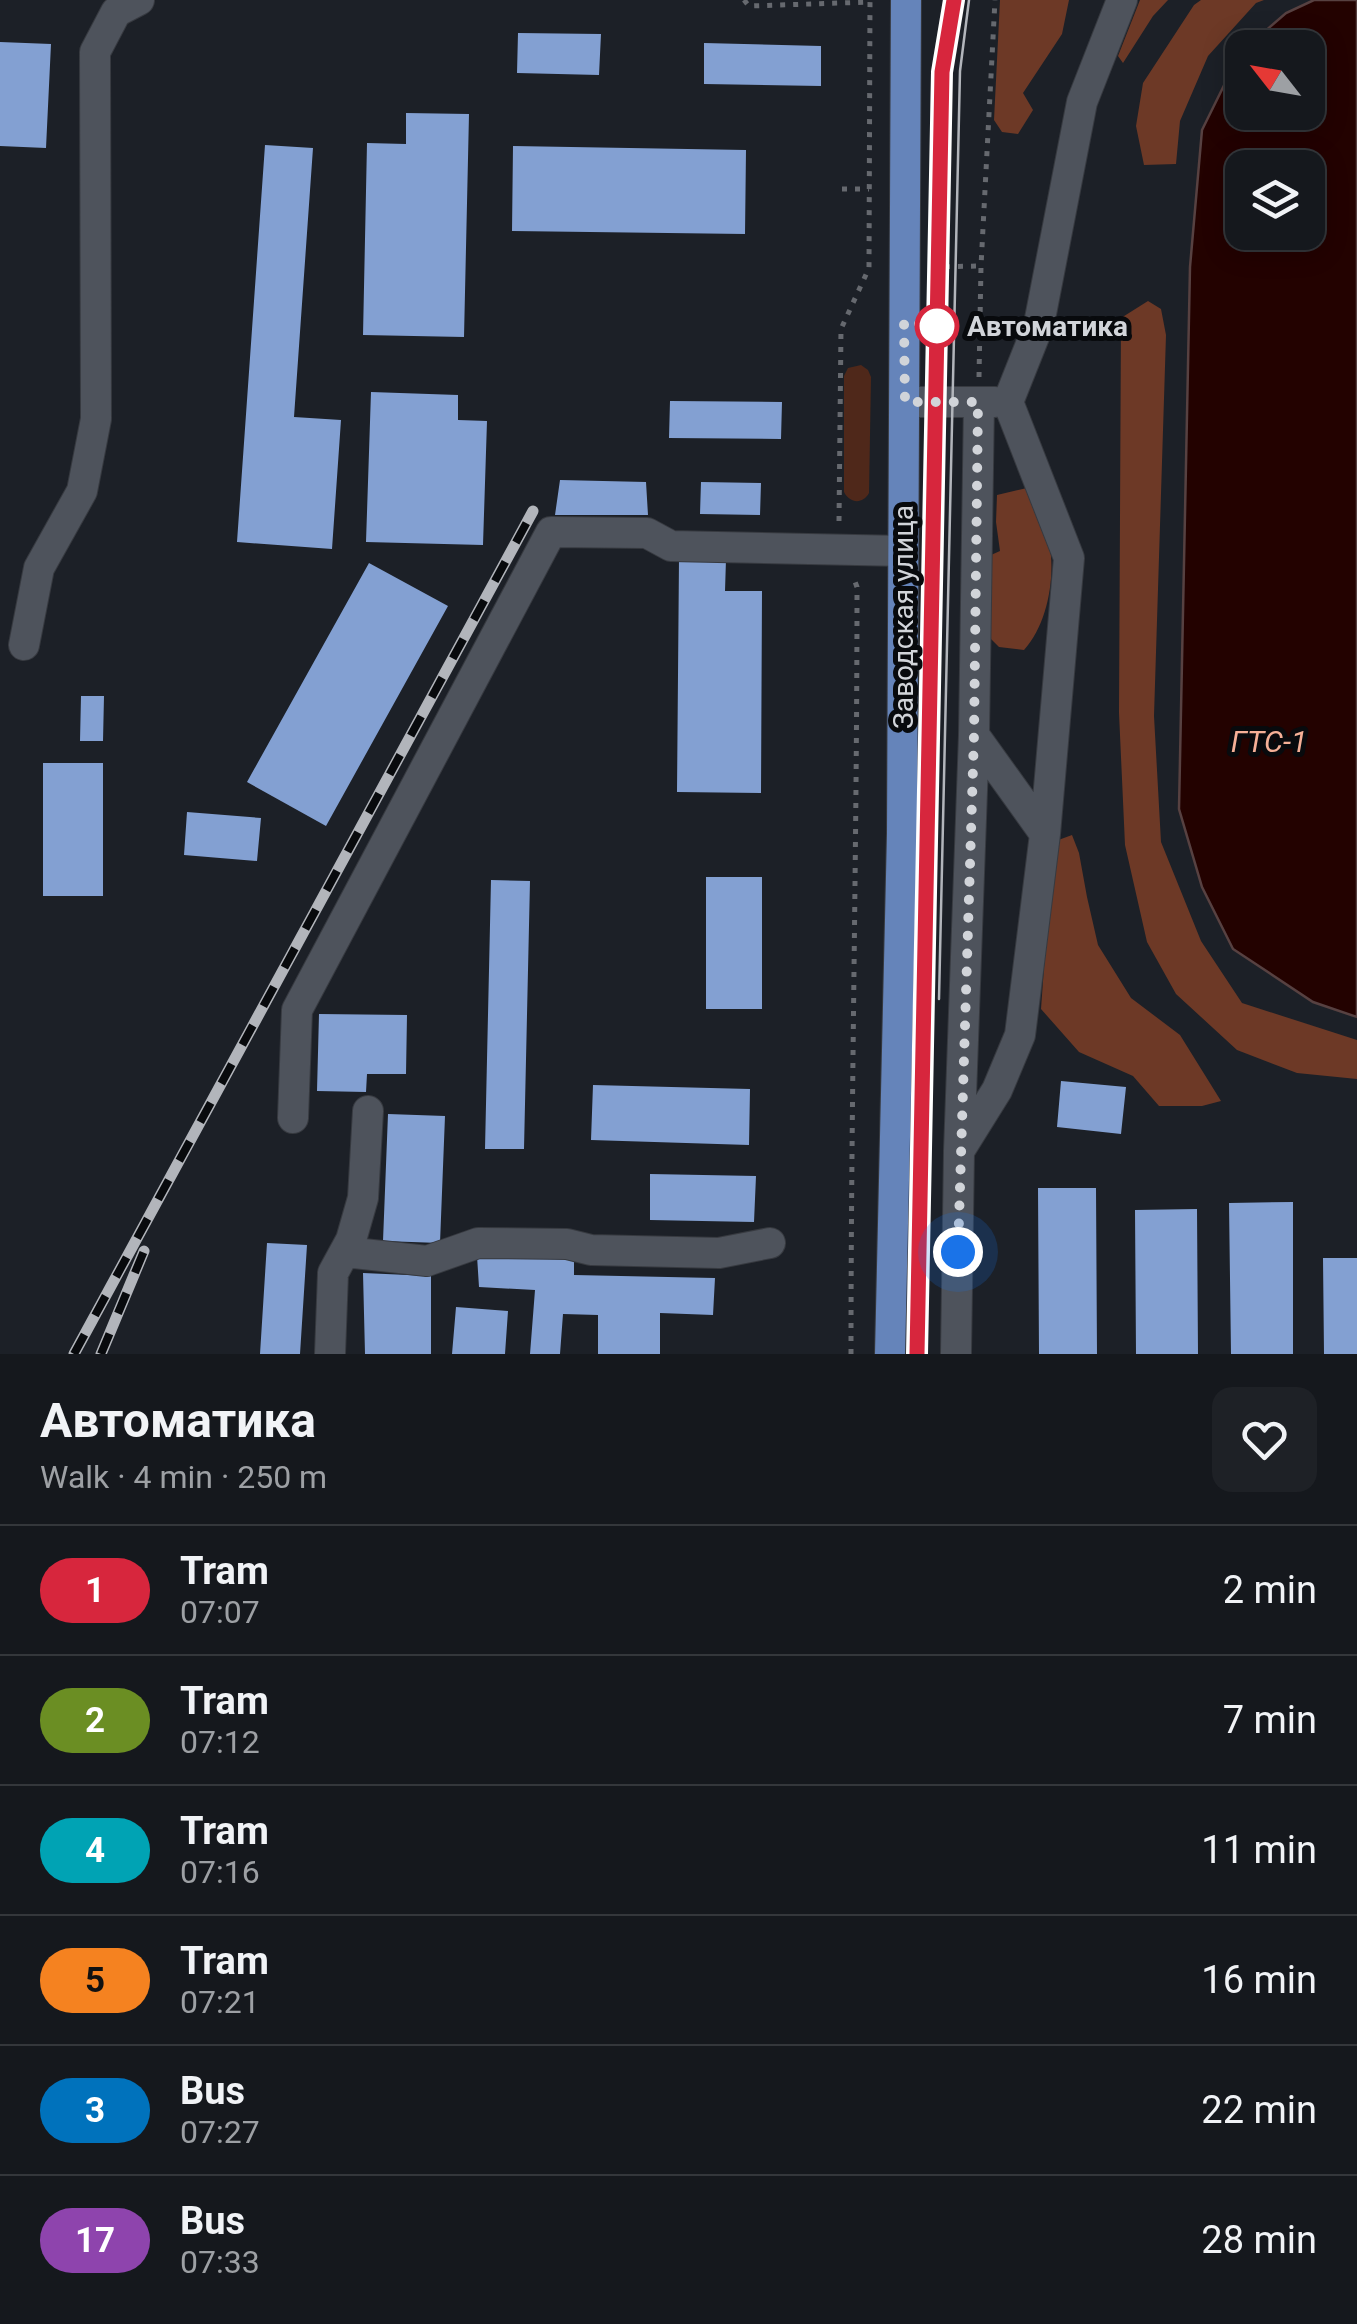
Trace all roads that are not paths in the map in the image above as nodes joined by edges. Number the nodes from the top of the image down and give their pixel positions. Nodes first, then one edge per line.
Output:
1 (139, 0) edge
2 (906, 0) edge
3 (1122, 0) edge
4 (905, 402) junction
5 (993, 402) junction
6 (903, 551) junction
7 (24, 645) dead end
8 (974, 735) junction
9 (1045, 834) junction
10 (368, 1111) dead end
11 (293, 1118) dead end
12 (960, 1151) junction
13 (770, 1243) dead end
14 (344, 1252) junction
15 (330, 1354) edge
16 (890, 1354) edge
17 (956, 1354) edge

1 - 7 lane
2 - 4 main road, Заводская улица
3 - 5 lane
4 - 5 lane
4 - 6 main road, Заводская улица
5 - 8 lane
5 - 9 lane
6 - 11 lane
6 - 16 main road, Заводская улица
8 - 9 lane
8 - 12 lane
9 - 12 lane
10 - 14 lane
12 - 17 lane
13 - 14 lane
14 - 15 lane

